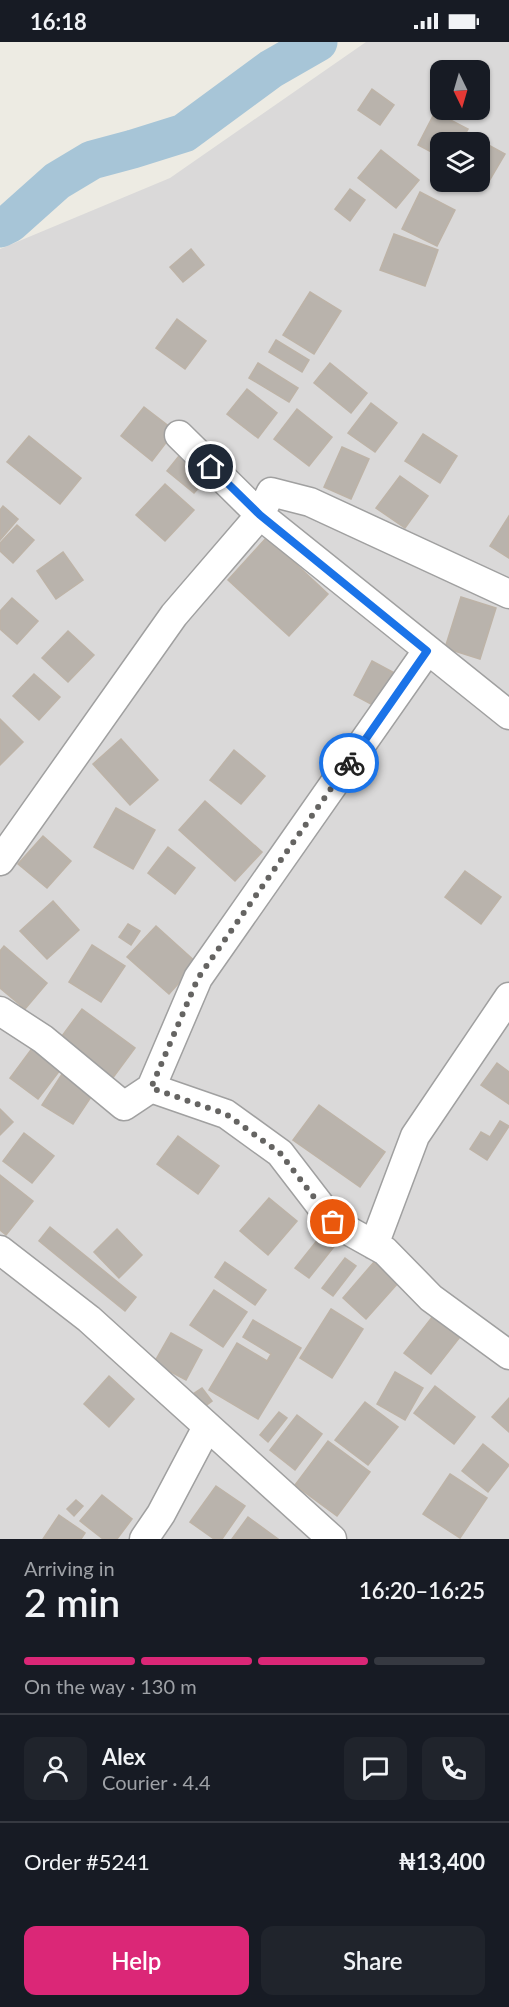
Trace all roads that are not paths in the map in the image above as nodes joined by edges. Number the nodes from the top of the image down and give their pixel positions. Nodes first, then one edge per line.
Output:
1 (179, 435) dead end
2 (260, 515) junction
3 (509, 594) edge
4 (427, 651) junction
5 (509, 715) edge
6 (0, 861) edge
7 (0, 1011) edge
8 (505, 1013) edge
9 (151, 1088) junction
10 (374, 1245) junction
11 (0, 1250) edge
12 (509, 1355) edge
13 (207, 1427) junction
14 (144, 1539) edge
15 (332, 1539) edge

1 - 2 street
2 - 3 street
2 - 4 street
2 - 6 street
4 - 5 street
4 - 9 street
7 - 9 street
8 - 10 street
9 - 10 street
10 - 12 street
11 - 13 street
13 - 14 street
13 - 15 street

